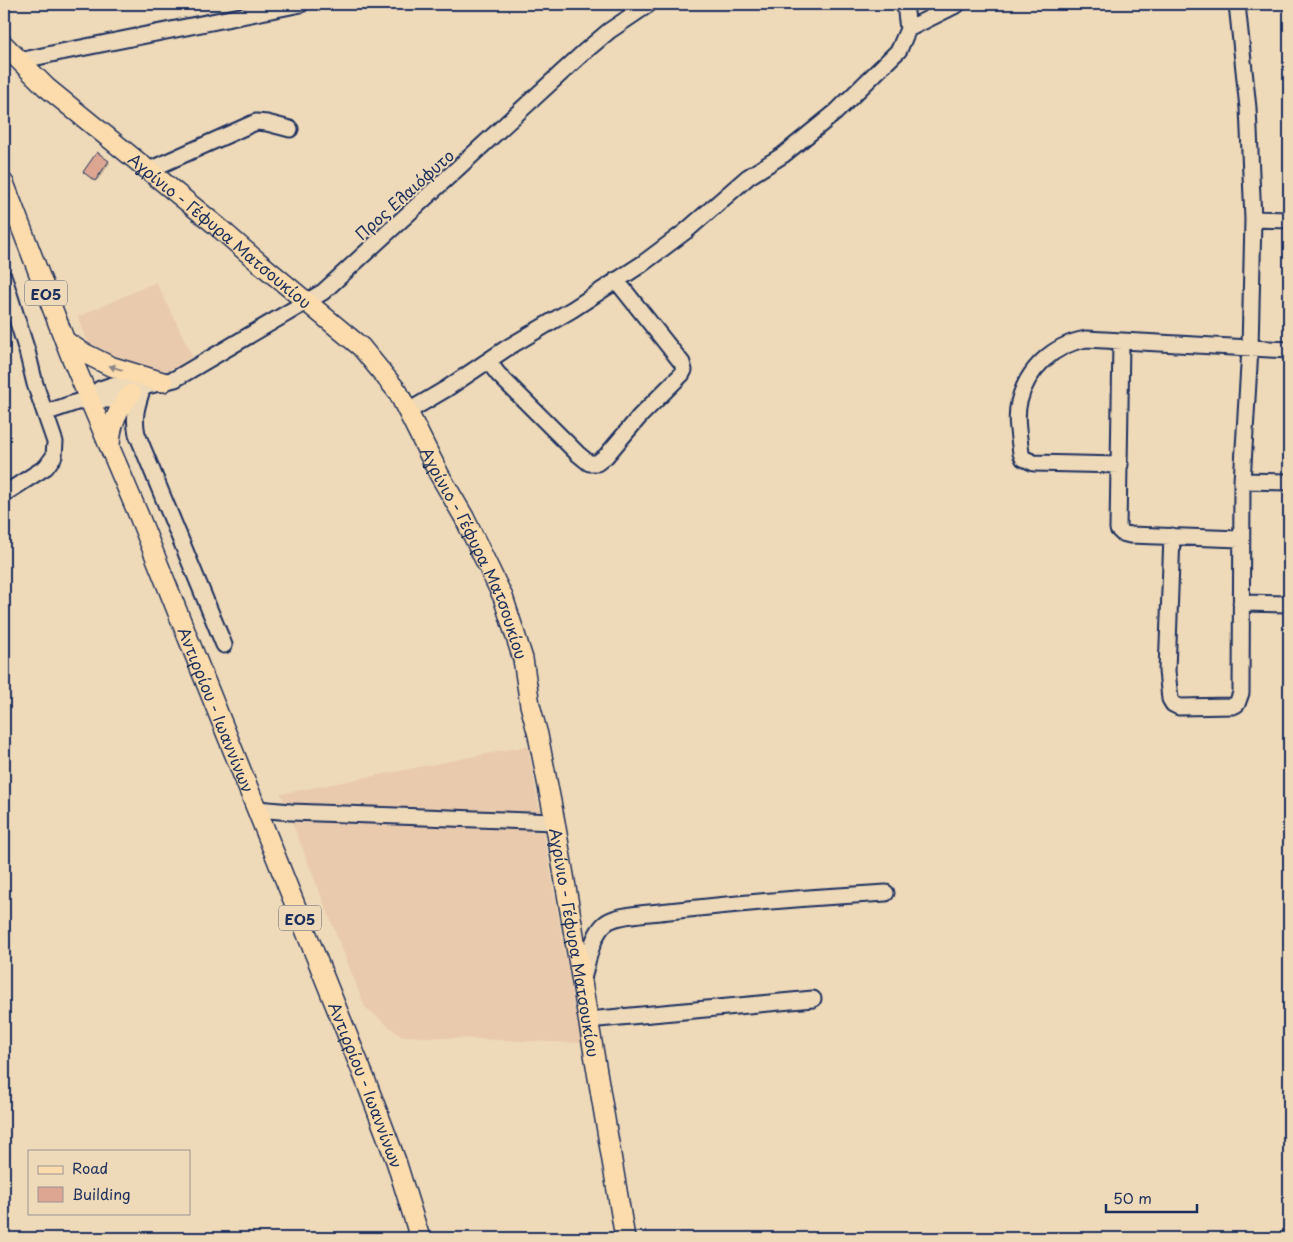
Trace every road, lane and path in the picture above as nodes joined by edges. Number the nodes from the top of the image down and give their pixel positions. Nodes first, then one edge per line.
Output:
1 (301, 4) edge
2 (649, 4) edge
3 (905, 4) edge
4 (958, 4) edge
5 (1238, 4) edge
6 (908, 29) junction
7 (4, 45) edge
8 (19, 62) junction
9 (290, 130) dead end
10 (149, 170) junction
11 (4, 183) edge
12 (1252, 219) junction
13 (1289, 220) edge
14 (4, 278) edge
15 (616, 280) junction
16 (307, 302) junction
17 (65, 341) junction
18 (1122, 342) junction
19 (1250, 349) junction
20 (1289, 350) edge
21 (488, 361) junction
22 (163, 382) junction
23 (137, 390) junction
24 (89, 398) junction
25 (406, 412) junction
26 (45, 413) junction
27 (110, 445) junction
28 (1120, 465) junction
29 (1242, 481) junction
30 (1289, 482) edge
31 (4, 494) edge
32 (1172, 536) junction
33 (1240, 539) junction
34 (1241, 604) junction
35 (1289, 604) edge
36 (224, 644) dead end
37 (257, 809) junction
38 (555, 822) junction
39 (886, 893) dead end
40 (582, 983) junction
41 (813, 999) dead end
42 (588, 1020) junction
43 (420, 1238) edge
44 (625, 1238) edge

1 - 8 street
2 - 16 street, Προς Ελαιόφυτο
3 - 6 street
4 - 6 street
5 - 12 street
6 - 15 street
7 - 8 main road, Αγρίνιο - Γέφυρα Ματσουκίου
8 - 10 main road, Αγρίνιο - Γέφυρα Ματσουκίου
9 - 10 street
10 - 16 main road, Αγρίνιο - Γέφυρα Ματσουκίου
11 - 17 main road, Αντιρρίου - Ιωαννίνων / ΕΟ5
12 - 13 street
12 - 19 street
14 - 26 street
15 - 21 street
15 - 21 street
16 - 22 street, Προς Ελαιόφυτο
16 - 25 main road, Αγρίνιο - Γέφυρα Ματσουκίου
22 -> 17 main road
17 - 24 main road, Αντιρρίου - Ιωαννίνων / ΕΟ5
18 - 19 street
18 - 28 street
18 - 28 street
19 - 20 street
19 - 29 street
21 - 25 street
22 - 23 street, Προς Ελαιόφυτο
23 - 24 street, Προς Ελαιόφυτο
23 - 27 main road
23 - 36 street
24 - 26 street
24 - 27 main road, Αντιρρίου - Ιωαννίνων / ΕΟ5
25 - 38 main road, Αγρίνιο - Γέφυρα Ματσουκίου
26 - 31 street
27 - 37 main road, Αντιρρίου - Ιωαννίνων / ΕΟ5
28 - 32 street
29 - 30 street
29 - 33 street
32 - 33 street
32 - 34 street
33 - 34 street
34 - 35 street
37 - 38 street
37 - 43 main road, Αντιρρίου - Ιωαννίνων / ΕΟ5
38 - 40 main road, Αγρίνιο - Γέφυρα Ματσουκίου
39 - 40 street
40 - 42 main road, Αγρίνιο - Γέφυρα Ματσουκίου
41 - 42 street
42 - 44 main road, Αγρίνιο - Γέφυρα Ματσουκίου

